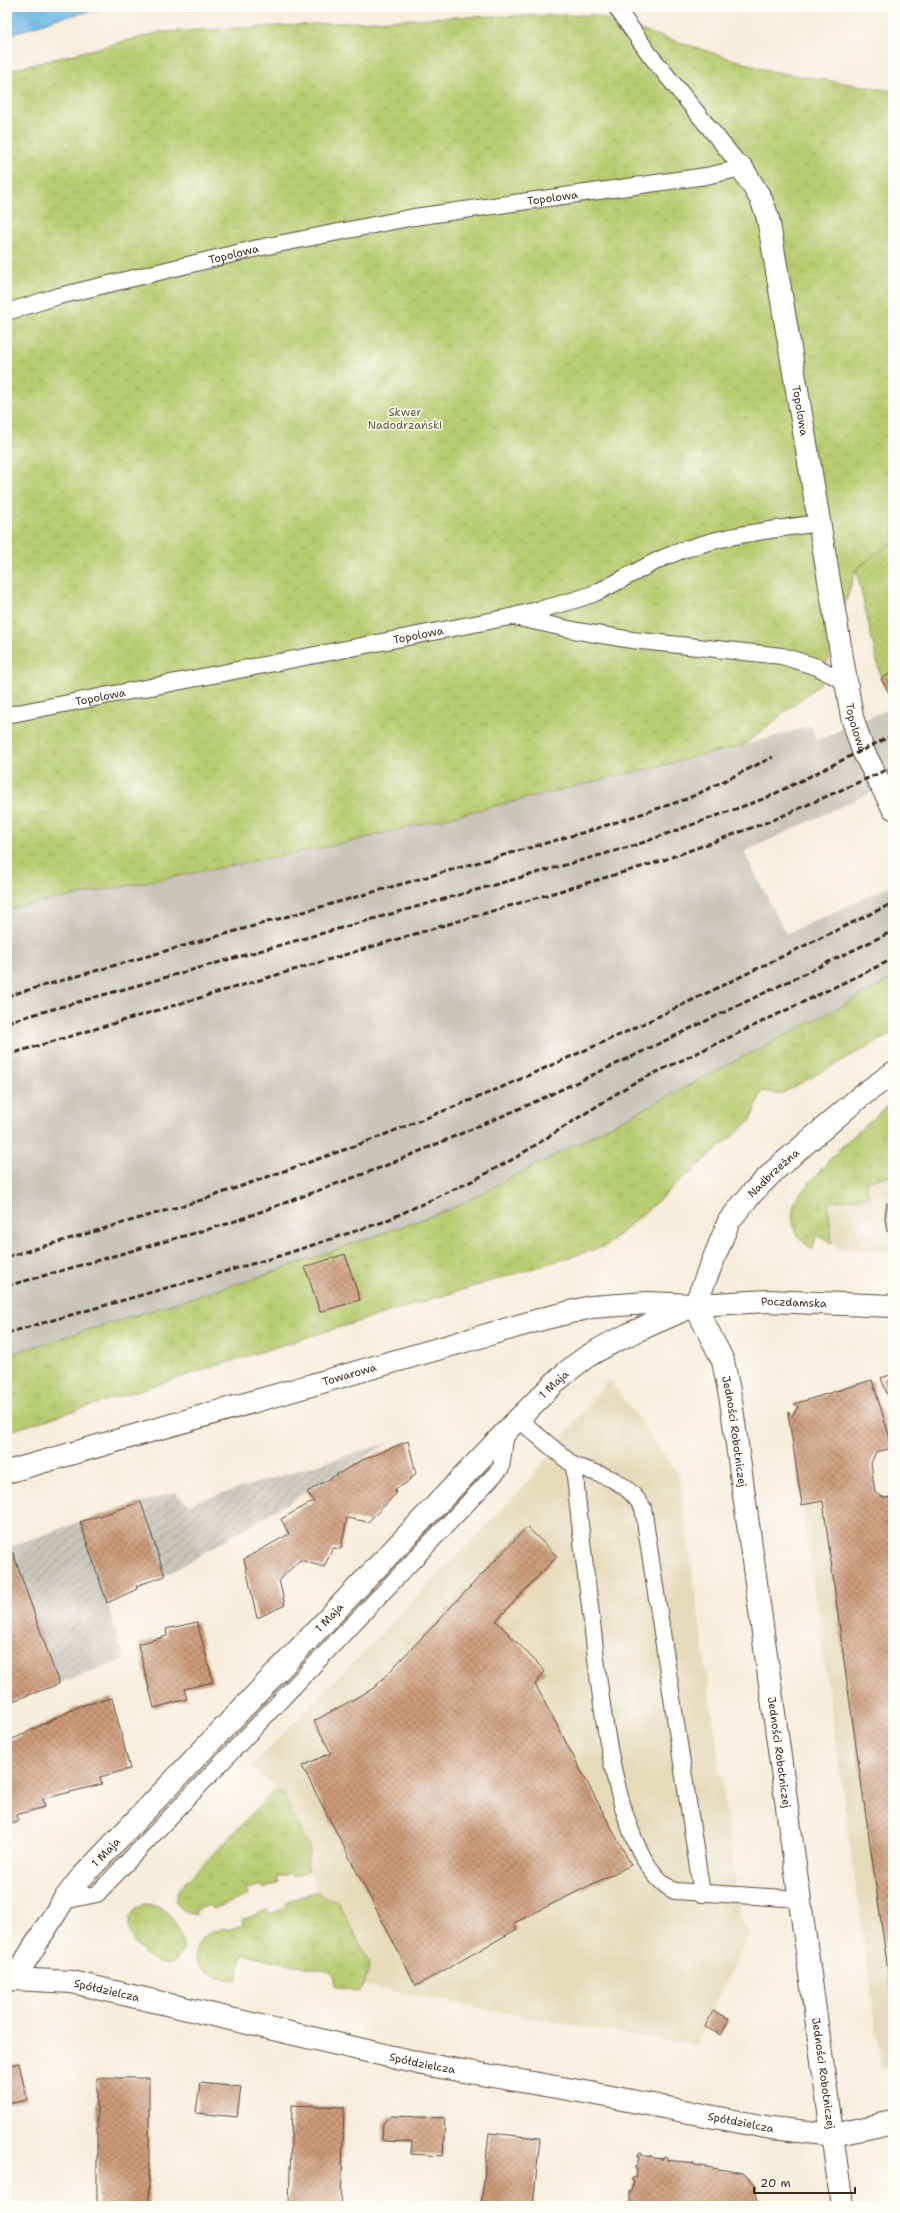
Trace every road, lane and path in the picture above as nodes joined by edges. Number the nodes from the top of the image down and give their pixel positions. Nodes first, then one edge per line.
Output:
1 (616, 7) edge
2 (742, 168) junction
3 (7, 312) edge
4 (819, 523) junction
5 (510, 617) junction
6 (847, 683) junction
7 (7, 715) edge
8 (893, 808) edge
9 (893, 1073) edge
10 (695, 1305) junction
11 (893, 1306) edge
12 (512, 1426) junction
13 (574, 1466) junction
14 (7, 1472) edge
15 (702, 1894) junction
16 (801, 1899) junction
17 (10, 1980) edge
18 (893, 2122) edge
19 (834, 2135) junction
20 (842, 2206) edge

1 - 2 lane
2 - 3 lane, Topolowa
2 - 4 street, Topolowa
4 - 5 lane, Topolowa
4 - 6 street, Topolowa
5 - 6 lane
5 - 7 lane, Topolowa
6 - 8 street, Topolowa
9 - 10 street, Nadbrzeżna
10 - 11 street, Poczdamska
10 - 12 street, 1 Maja
10 - 14 street, Towarowa
10 - 16 street, Jedności Robotniczej
12 - 13 lane
12 - 17 street, 1 Maja
13 - 15 lane
13 - 15 lane
15 - 16 lane
16 - 19 street, Jedności Robotniczej
17 - 19 street, Spółdzielcza
18 - 19 street, Spółdzielcza
19 - 20 street, Jedności Robotniczej

